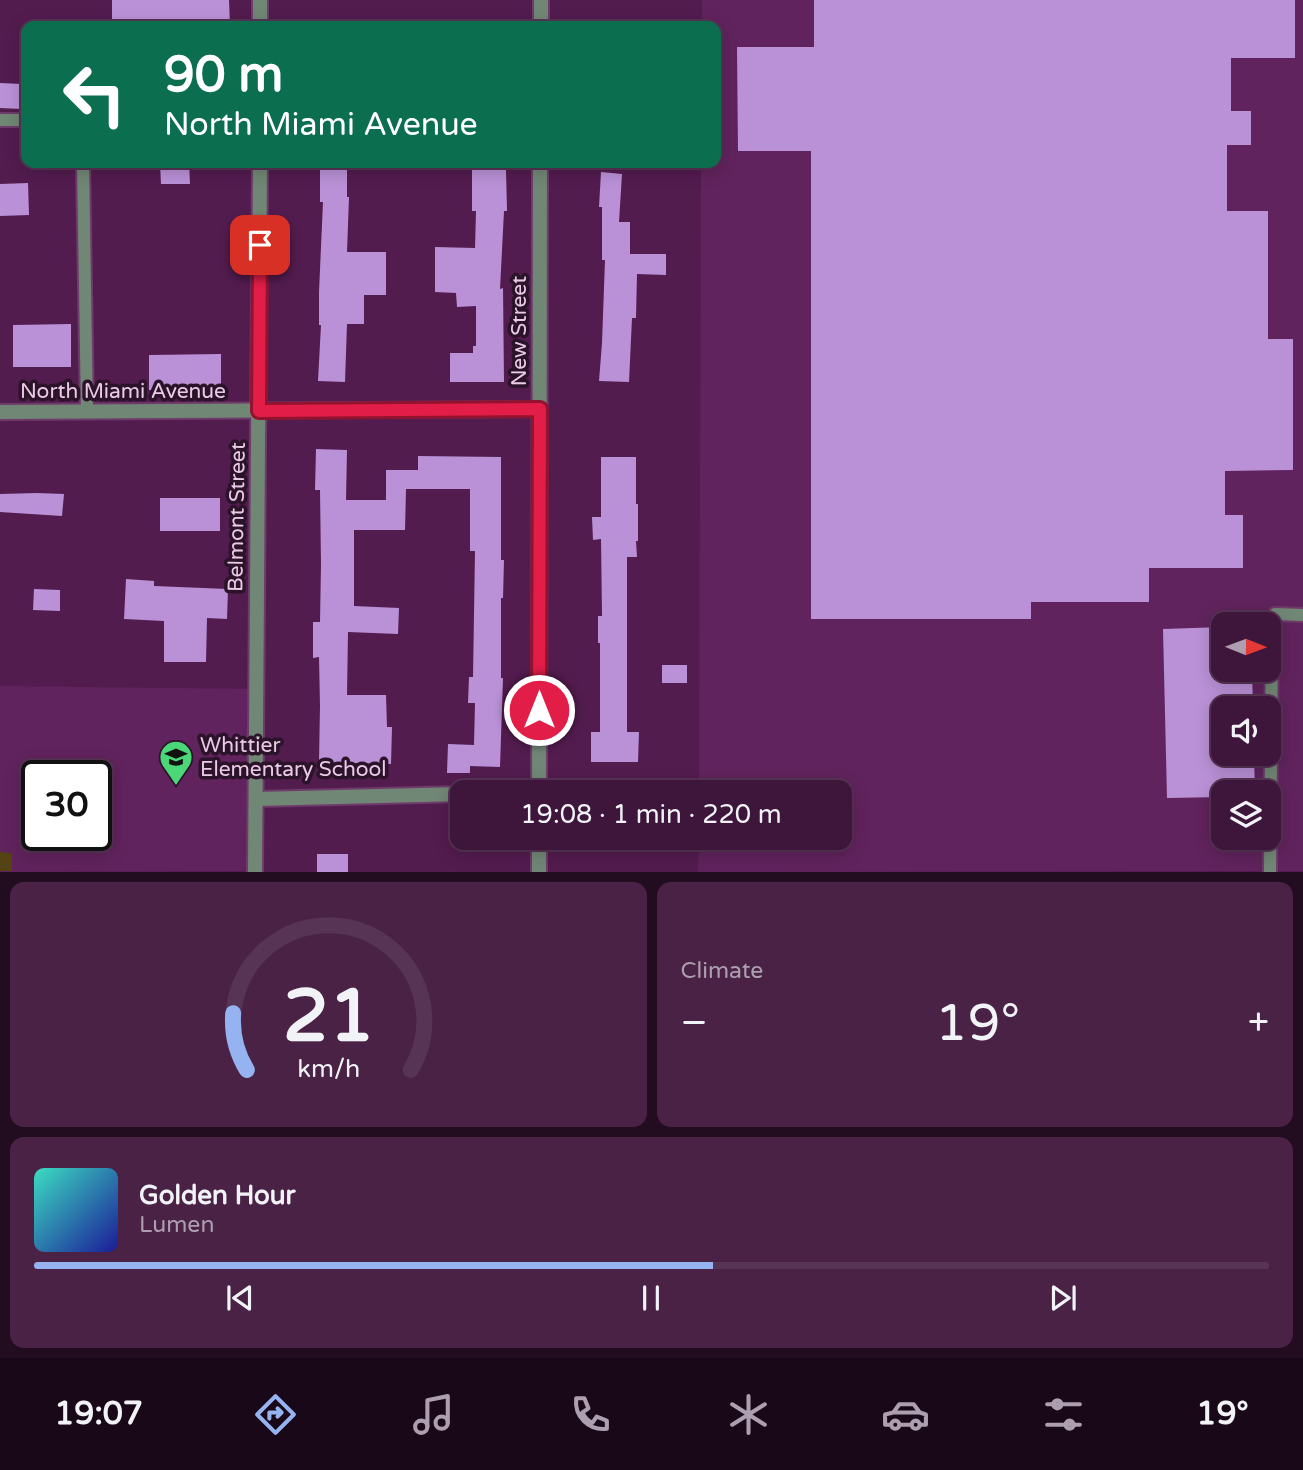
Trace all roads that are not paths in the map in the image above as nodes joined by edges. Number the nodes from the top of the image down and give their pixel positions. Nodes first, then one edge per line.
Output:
1 (260, 0) edge
2 (541, 0) edge
3 (260, 21) edge
4 (541, 21) edge
5 (0, 120) edge
6 (21, 120) edge
7 (83, 168) edge
8 (260, 168) edge
9 (540, 168) edge
10 (540, 409) junction
11 (259, 411) junction
12 (0, 412) edge
13 (87, 412) junction
14 (1303, 615) edge
15 (538, 780) edge
16 (450, 794) edge
17 (256, 799) junction
18 (539, 850) edge
19 (255, 872) edge
20 (539, 872) edge
21 (1270, 872) edge

1 - 3 street
2 - 4 street
5 - 6 lane
7 - 13 lane
8 - 11 street, Belmont Street
9 - 10 street, New Street
10 - 11 street, North Miami Avenue
10 - 15 street, New Street
11 - 13 street, North Miami Avenue
11 - 17 street, Belmont Street
12 - 13 street, North Miami Avenue
14 - 21 lane
16 - 17 street
17 - 19 street, Belmont Street
18 - 20 street

